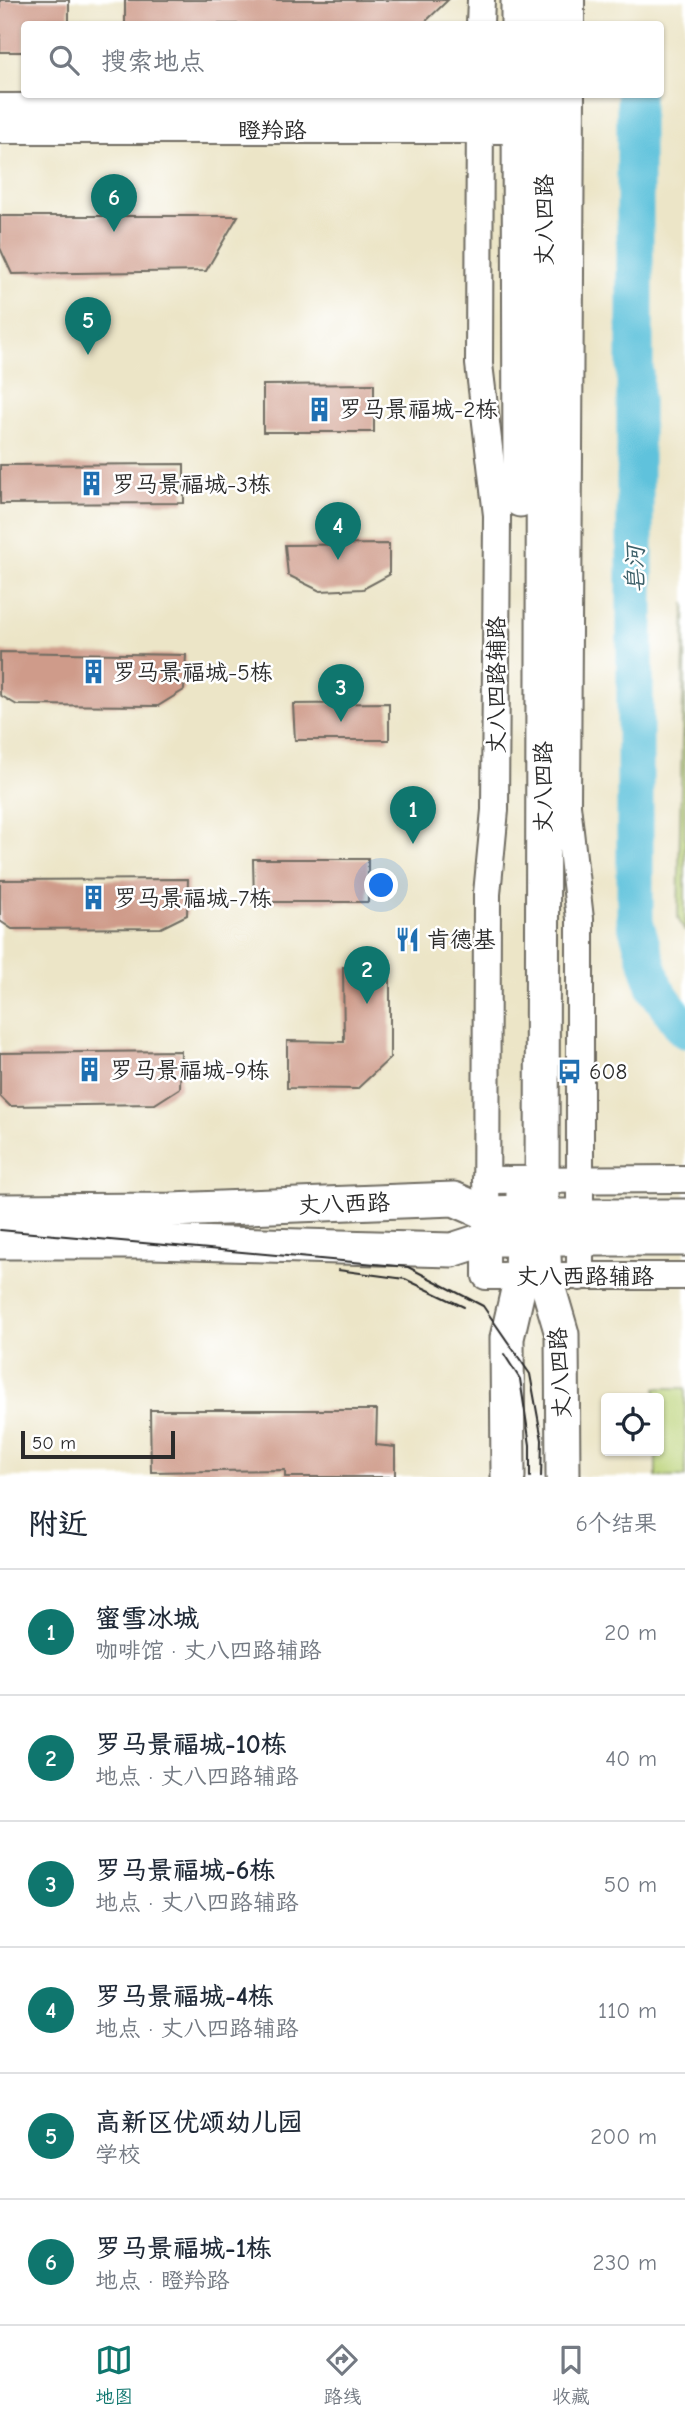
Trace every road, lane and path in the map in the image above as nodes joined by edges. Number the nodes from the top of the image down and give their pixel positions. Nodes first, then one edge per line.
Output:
1 (481, 0) edge
2 (518, 0) edge
3 (544, 0) edge
4 (571, 0) edge
5 (480, 21) edge
6 (518, 21) edge
7 (544, 21) edge
8 (571, 21) edge
9 (0, 107) edge
10 (537, 108) edge
11 (480, 110) edge
12 (0, 130) edge
13 (580, 1179) junction
14 (685, 1179) edge
15 (486, 1180) junction
16 (0, 1211) edge
17 (533, 1211) junction
18 (685, 1216) edge
19 (486, 1226) junction
20 (581, 1228) junction
21 (685, 1240) edge
22 (0, 1242) edge
23 (486, 1276) joint
24 (533, 1276) junction
25 (685, 1276) edge
26 (580, 1277) junction
27 (508, 1477) edge
28 (563, 1477) edge

1 - 5 street
2 - 6 main road
3 - 7 main road
4 - 8 street
9 - 11 street, 瞪羚路
10 - 11 street, 瞪羚路
10 - 13 street
10 - 17 main road, 丈八四路
11 - 12 street, 瞪羚路
11 - 15 street, 丈八四路辅路
13 - 14 street
13 - 17 street
13 - 20 street
15 - 17 street
15 - 19 street, 丈八四路辅路
16 - 19 main road, 丈八西路
17 - 19 main road, 丈八西路
17 - 20 main road, 丈八西路
17 - 24 main road, 丈八四路
18 - 20 main road, 丈八西路
19 - 22 main road, 丈八西路
19 - 23 street, 丈八四路辅路
20 - 21 main road, 丈八西路
20 - 26 street
23 - 24 street, 丈八西路辅路
24 - 26 street, 丈八西路辅路
24 - 27 main road, 丈八四路
24 - 28 main road, 丈八四路
25 - 26 street, 丈八西路辅路

